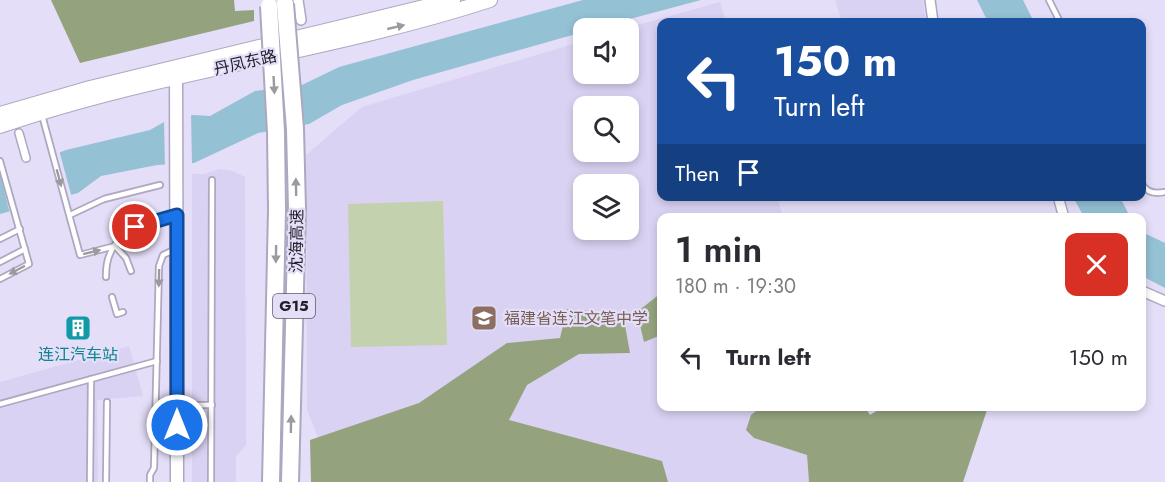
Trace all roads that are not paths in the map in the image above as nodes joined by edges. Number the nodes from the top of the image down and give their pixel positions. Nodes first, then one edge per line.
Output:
1 (269, 0) edge
2 (285, 0) edge
3 (298, 0) edge
4 (453, 0) edge
5 (490, 0) edge
6 (930, 0) edge
7 (1049, 0) edge
8 (932, 18) edge
9 (1058, 18) edge
10 (300, 20) dead end
11 (176, 73) junction
12 (42, 113) junction
13 (0, 114) edge
14 (0, 126) edge
15 (19, 133) dead end
16 (26, 158) dead end
17 (1, 163) edge
18 (212, 180) dead end
19 (160, 185) dead end
20 (1146, 190) edge
21 (1165, 192) edge
22 (70, 215) junction
23 (177, 215) junction
24 (20, 229) junction
25 (0, 239) edge
26 (115, 246) junction
27 (177, 248) junction
28 (25, 249) junction
29 (0, 262) edge
30 (131, 271) dead end
31 (106, 277) dead end
32 (0, 279) edge
33 (1146, 293) edge
34 (112, 297) dead end
35 (1165, 302) edge
36 (123, 312) dead end
37 (157, 361) junction
38 (91, 379) junction
39 (107, 402) dead end
40 (0, 404) edge
41 (177, 405) junction
42 (212, 405) junction
43 (90, 482) edge
44 (106, 482) edge
45 (150, 482) edge
46 (177, 482) edge
47 (211, 482) edge
48 (271, 482) edge
49 (290, 482) edge

1 -> 48 highway, 沈海高速 / G15, bridge
49 -> 2 highway, 沈海高速 / G15, bridge
3 - 10 street
4 - 11 main road, 丹凤东路
11 -> 5 main road, 丹凤东路
6 - 8 street
7 - 9 lane
11 - 12 main road, 丹凤东路
11 - 13 main road, 丹凤东路
11 - 23 street
12 - 14 main road, 丹凤东路
12 -> 22 lane
15 - 16 street
17 - 24 lane
18 - 42 lane
19 - 22 lane
20 - 21 lane
22 -> 26 lane
23 - 26 lane
23 - 27 street
24 - 25 lane
24 - 28 lane
26 - 30 lane
26 - 31 lane
27 -> 37 lane
27 - 41 street
28 - 29 lane
28 -> 32 lane
33 - 35 street
34 - 36 lane
37 - 38 lane
37 - 45 lane
38 - 40 lane
38 - 43 lane
39 - 44 lane
41 - 42 lane
41 - 46 street
42 - 47 lane

